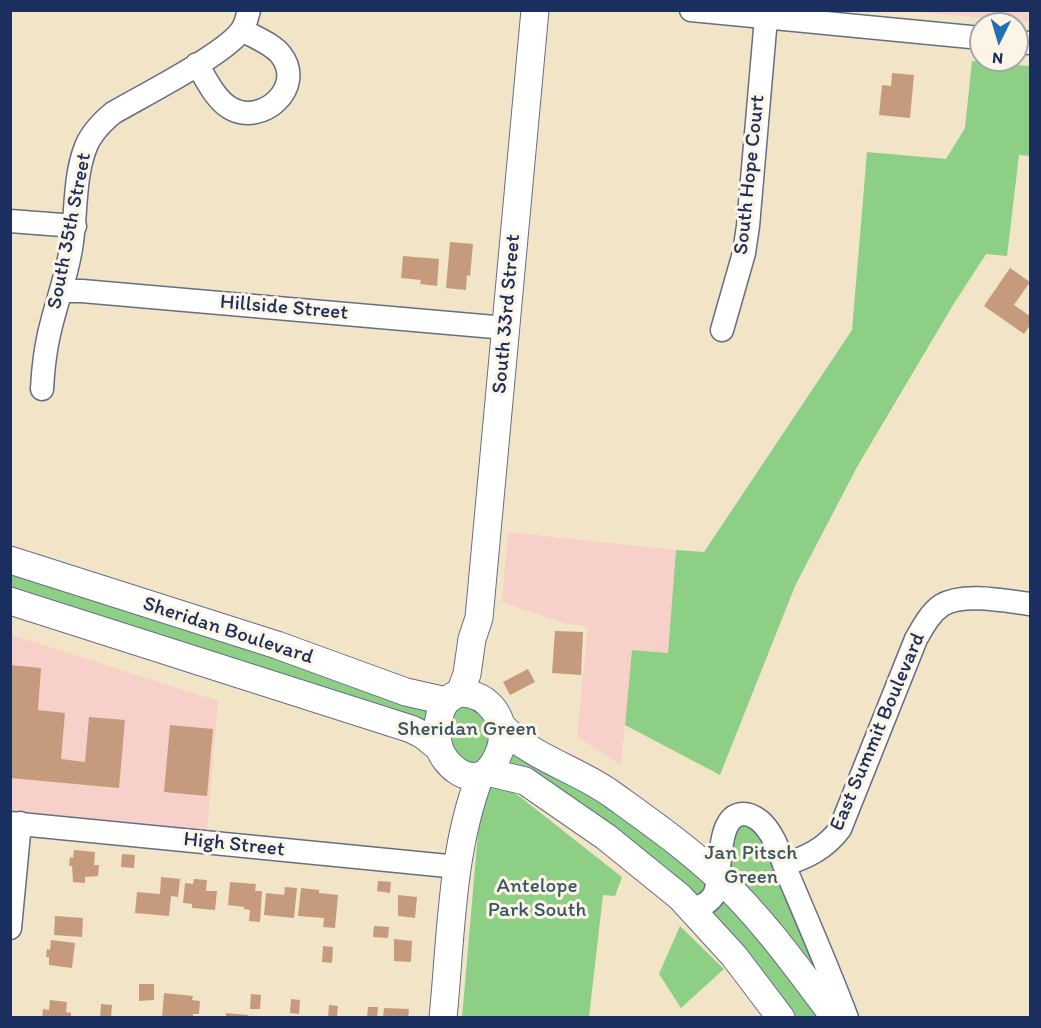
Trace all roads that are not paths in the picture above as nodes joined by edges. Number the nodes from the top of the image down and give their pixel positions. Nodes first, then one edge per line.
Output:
1 (534, 10) edge
2 (691, 10) edge
3 (766, 18) junction
4 (246, 20) edge
5 (969, 37) edge
6 (196, 64) junction
7 (10, 221) edge
8 (75, 226) junction
9 (62, 291) junction
10 (506, 328) junction
11 (722, 330) dead end
12 (42, 389) dead end
13 (10, 560) edge
14 (48, 573) junction
15 (10, 601) edge
16 (1030, 604) edge
17 (37, 610) junction
18 (479, 618) junction
19 (453, 697) junction
20 (487, 702) junction
21 (501, 725) junction
22 (445, 757) junction
23 (483, 774) junction
24 (15, 823) edge
25 (784, 865) junction
26 (458, 867) junction
27 (717, 877) junction
28 (686, 902) junction
29 (10, 928) edge
30 (443, 1017) edge
31 (781, 1017) edge
32 (835, 1017) edge
33 (847, 1017) edge

1 - 10 main road, South 33rd Street
2 - 3 street
3 - 5 street
3 - 11 street, South Hope Court
4 - 6 street, South 35th Street
4 - 6 street
6 - 8 street, South 35th Street
7 - 8 street
8 - 9 street, South 35th Street
9 - 10 street, Hillside Street
9 - 12 street, South 35th Street
10 - 18 main road, South 33rd Street
13 - 14 main road, Sheridan Boulevard
14 - 17 main road
14 - 19 main road, Sheridan Boulevard
15 - 17 main road, Sheridan Boulevard
16 - 25 street, East Summit Boulevard
17 - 22 main road, Sheridan Boulevard
18 - 19 main road, South 33rd Street
18 - 20 main road, South 33rd Street
19 - 20 main road
19 - 22 main road
20 - 21 main road
21 - 23 main road
21 - 27 main road
22 - 23 main road
22 - 26 main road
23 - 26 main road
23 - 28 main road
24 - 26 street, High Street
24 - 29 street
25 - 27 street
25 - 33 street
26 - 30 main road
27 - 28 street
27 - 32 main road
28 - 31 main road

